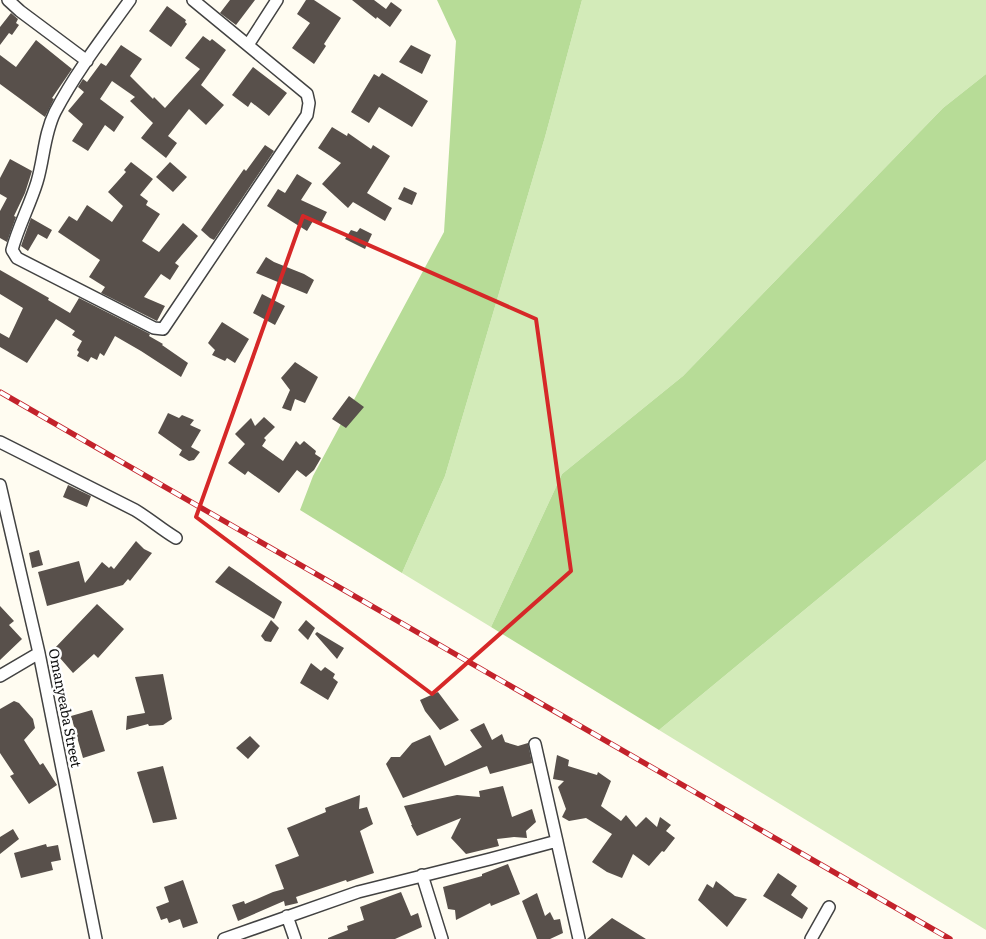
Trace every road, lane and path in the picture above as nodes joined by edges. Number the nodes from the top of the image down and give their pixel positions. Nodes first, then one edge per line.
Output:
1 (8, 0) edge
2 (130, 0) edge
3 (193, 0) edge
4 (277, 0) edge
5 (248, 45) junction
6 (87, 61) junction
7 (0, 442) edge
8 (0, 485) edge
9 (176, 538) dead end
10 (39, 653) junction
11 (0, 676) edge
12 (535, 744) dead end
13 (556, 841) junction
14 (422, 875) junction
15 (830, 907) dead end
16 (287, 916) junction
17 (96, 939) edge
18 (224, 939) edge
19 (295, 939) edge
20 (442, 939) edge
21 (579, 939) edge
22 (811, 939) edge

1 - 6 street
2 - 6 street
3 - 5 street
4 - 5 street
5 - 6 street
7 - 9 street
8 - 10 street, Omanyeaba Street
10 - 11 street
10 - 17 street, Omanyeaba Street
12 - 13 street
13 - 14 street
13 - 21 street
14 - 16 street
14 - 20 street
15 - 22 street
16 - 18 street
16 - 19 street

